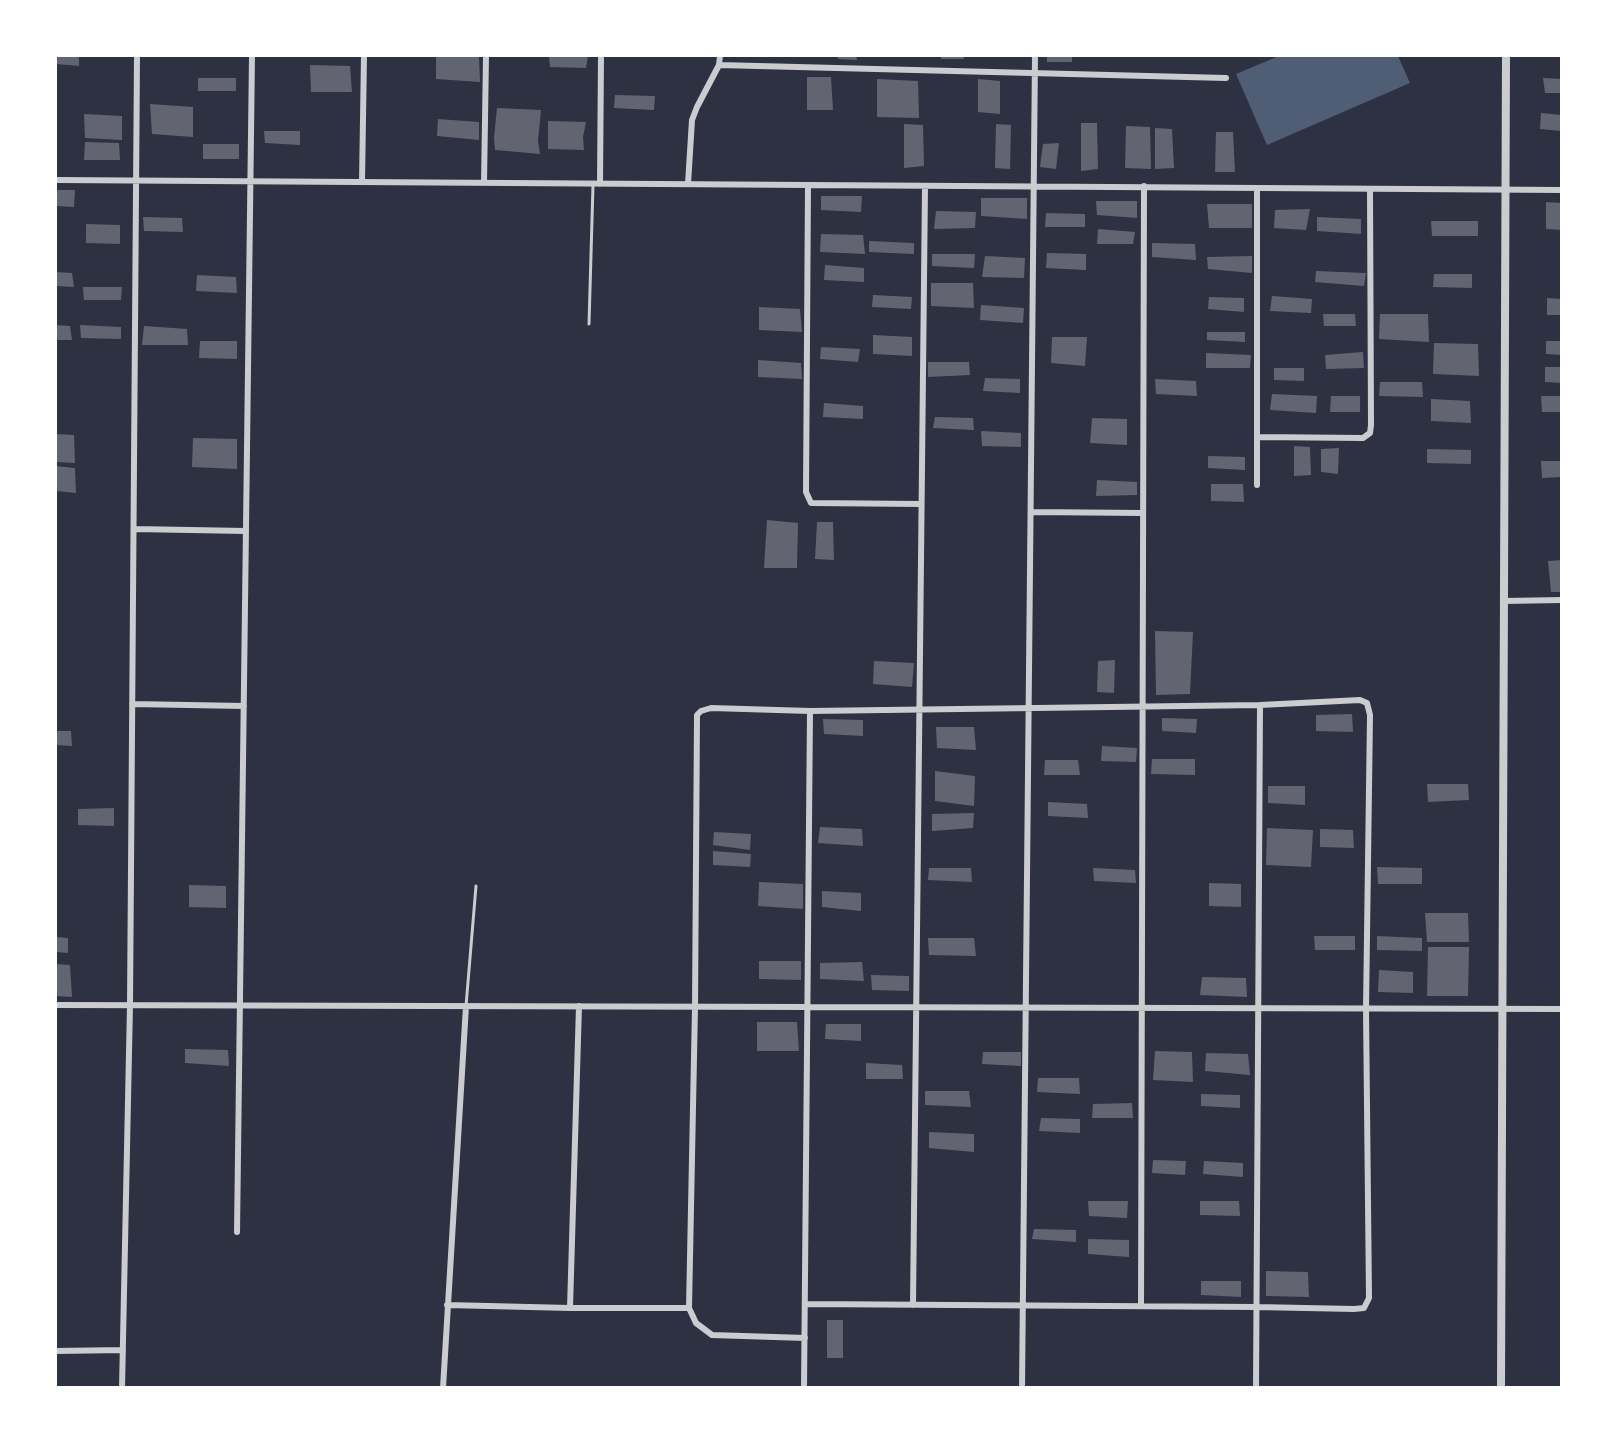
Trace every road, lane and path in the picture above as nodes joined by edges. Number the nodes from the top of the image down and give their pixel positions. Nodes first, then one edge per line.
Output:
1 (137, 56) edge
2 (252, 56) edge
3 (364, 56) edge
4 (486, 56) edge
5 (601, 56) edge
6 (720, 56) edge
7 (1035, 56) edge
8 (1506, 56) edge
9 (719, 65) junction
10 (1035, 72) junction
11 (1226, 78) dead end
12 (56, 180) edge
13 (136, 181) junction
14 (251, 182) junction
15 (362, 182) junction
16 (484, 183) junction
17 (597, 184) junction
18 (688, 184) junction
19 (808, 186) junction
20 (1034, 186) junction
21 (1144, 186) junction
22 (925, 187) junction
23 (1257, 188) junction
24 (1370, 189) junction
25 (1505, 189) junction
26 (1562, 190) edge
27 (589, 324) dead end
28 (1257, 437) junction
29 (1257, 485) dead end
30 (921, 504) junction
31 (1031, 512) junction
32 (1143, 513) junction
33 (134, 529) junction
34 (246, 531) junction
35 (1562, 600) edge
36 (1504, 601) junction
37 (132, 704) junction
38 (1260, 705) junction
39 (244, 706) junction
40 (1143, 706) junction
41 (1029, 708) junction
42 (919, 709) junction
43 (810, 711) junction
44 (476, 886) dead end
45 (56, 1005) edge
46 (130, 1005) junction
47 (240, 1006) junction
48 (466, 1006) junction
49 (579, 1006) junction
50 (695, 1007) junction
51 (807, 1007) junction
52 (916, 1007) junction
53 (1026, 1008) junction
54 (1142, 1008) junction
55 (1258, 1008) junction
56 (1503, 1008) junction
57 (1366, 1009) junction
58 (1562, 1009) edge
59 (237, 1232) dead end
60 (805, 1304) junction
61 (447, 1305) junction
62 (913, 1305) junction
63 (1022, 1305) junction
64 (1141, 1306) junction
65 (1256, 1307) junction
66 (570, 1308) junction
67 (689, 1308) junction
68 (805, 1338) junction
69 (123, 1350) junction
70 (56, 1351) edge
71 (122, 1388) edge
72 (442, 1388) edge
73 (804, 1388) edge
74 (1022, 1388) edge
75 (1256, 1388) edge
76 (1501, 1388) edge

1 - 13 street
2 - 14 street
3 - 15 street
4 - 16 street
5 - 17 street
6 - 9 street
7 - 10 street
8 - 25 street
9 - 10 street
9 - 18 street
10 - 11 street
10 - 20 street
12 - 13 street
13 - 14 street
13 - 33 street
14 - 15 street
14 - 34 street
15 - 16 street
16 - 17 street
17 - 18 street
17 - 27 lane
18 - 19 street
19 - 22 street
19 - 30 street
20 - 21 street
20 - 22 street
20 - 31 street
21 - 23 street
21 - 32 street
22 - 30 street
23 - 24 street
23 - 28 street
24 - 25 street
24 - 28 street
25 - 26 street
25 - 36 street
28 - 29 street
30 - 42 street
31 - 32 street
31 - 41 street
32 - 40 street
33 - 34 street
33 - 37 street
34 - 39 street
35 - 36 street
36 - 56 street
37 - 39 street
37 - 46 street
38 - 40 street
38 - 55 street
38 - 57 street
39 - 47 street
40 - 41 street
40 - 54 street
41 - 42 street
41 - 53 street
42 - 43 street
42 - 52 street
43 - 50 street
43 - 51 street
44 - 48 lane
45 - 46 street
46 - 47 street
46 - 69 street
47 - 48 street
47 - 59 street
48 - 49 street
48 - 61 street
49 - 50 street
49 - 66 street
50 - 51 street
50 - 67 street
51 - 52 street
51 - 60 street
52 - 53 street
52 - 62 street
53 - 54 street
53 - 63 street
54 - 55 street
54 - 64 street
55 - 57 street
55 - 65 street
56 - 57 street
56 - 58 street
56 - 76 street
57 - 65 street
60 - 62 street
60 - 68 street
61 - 66 street
61 - 72 street
62 - 63 street
63 - 64 street
63 - 74 street
64 - 65 street
65 - 75 street
66 - 67 street
67 - 68 street
68 - 73 street
69 - 70 street
69 - 71 street

